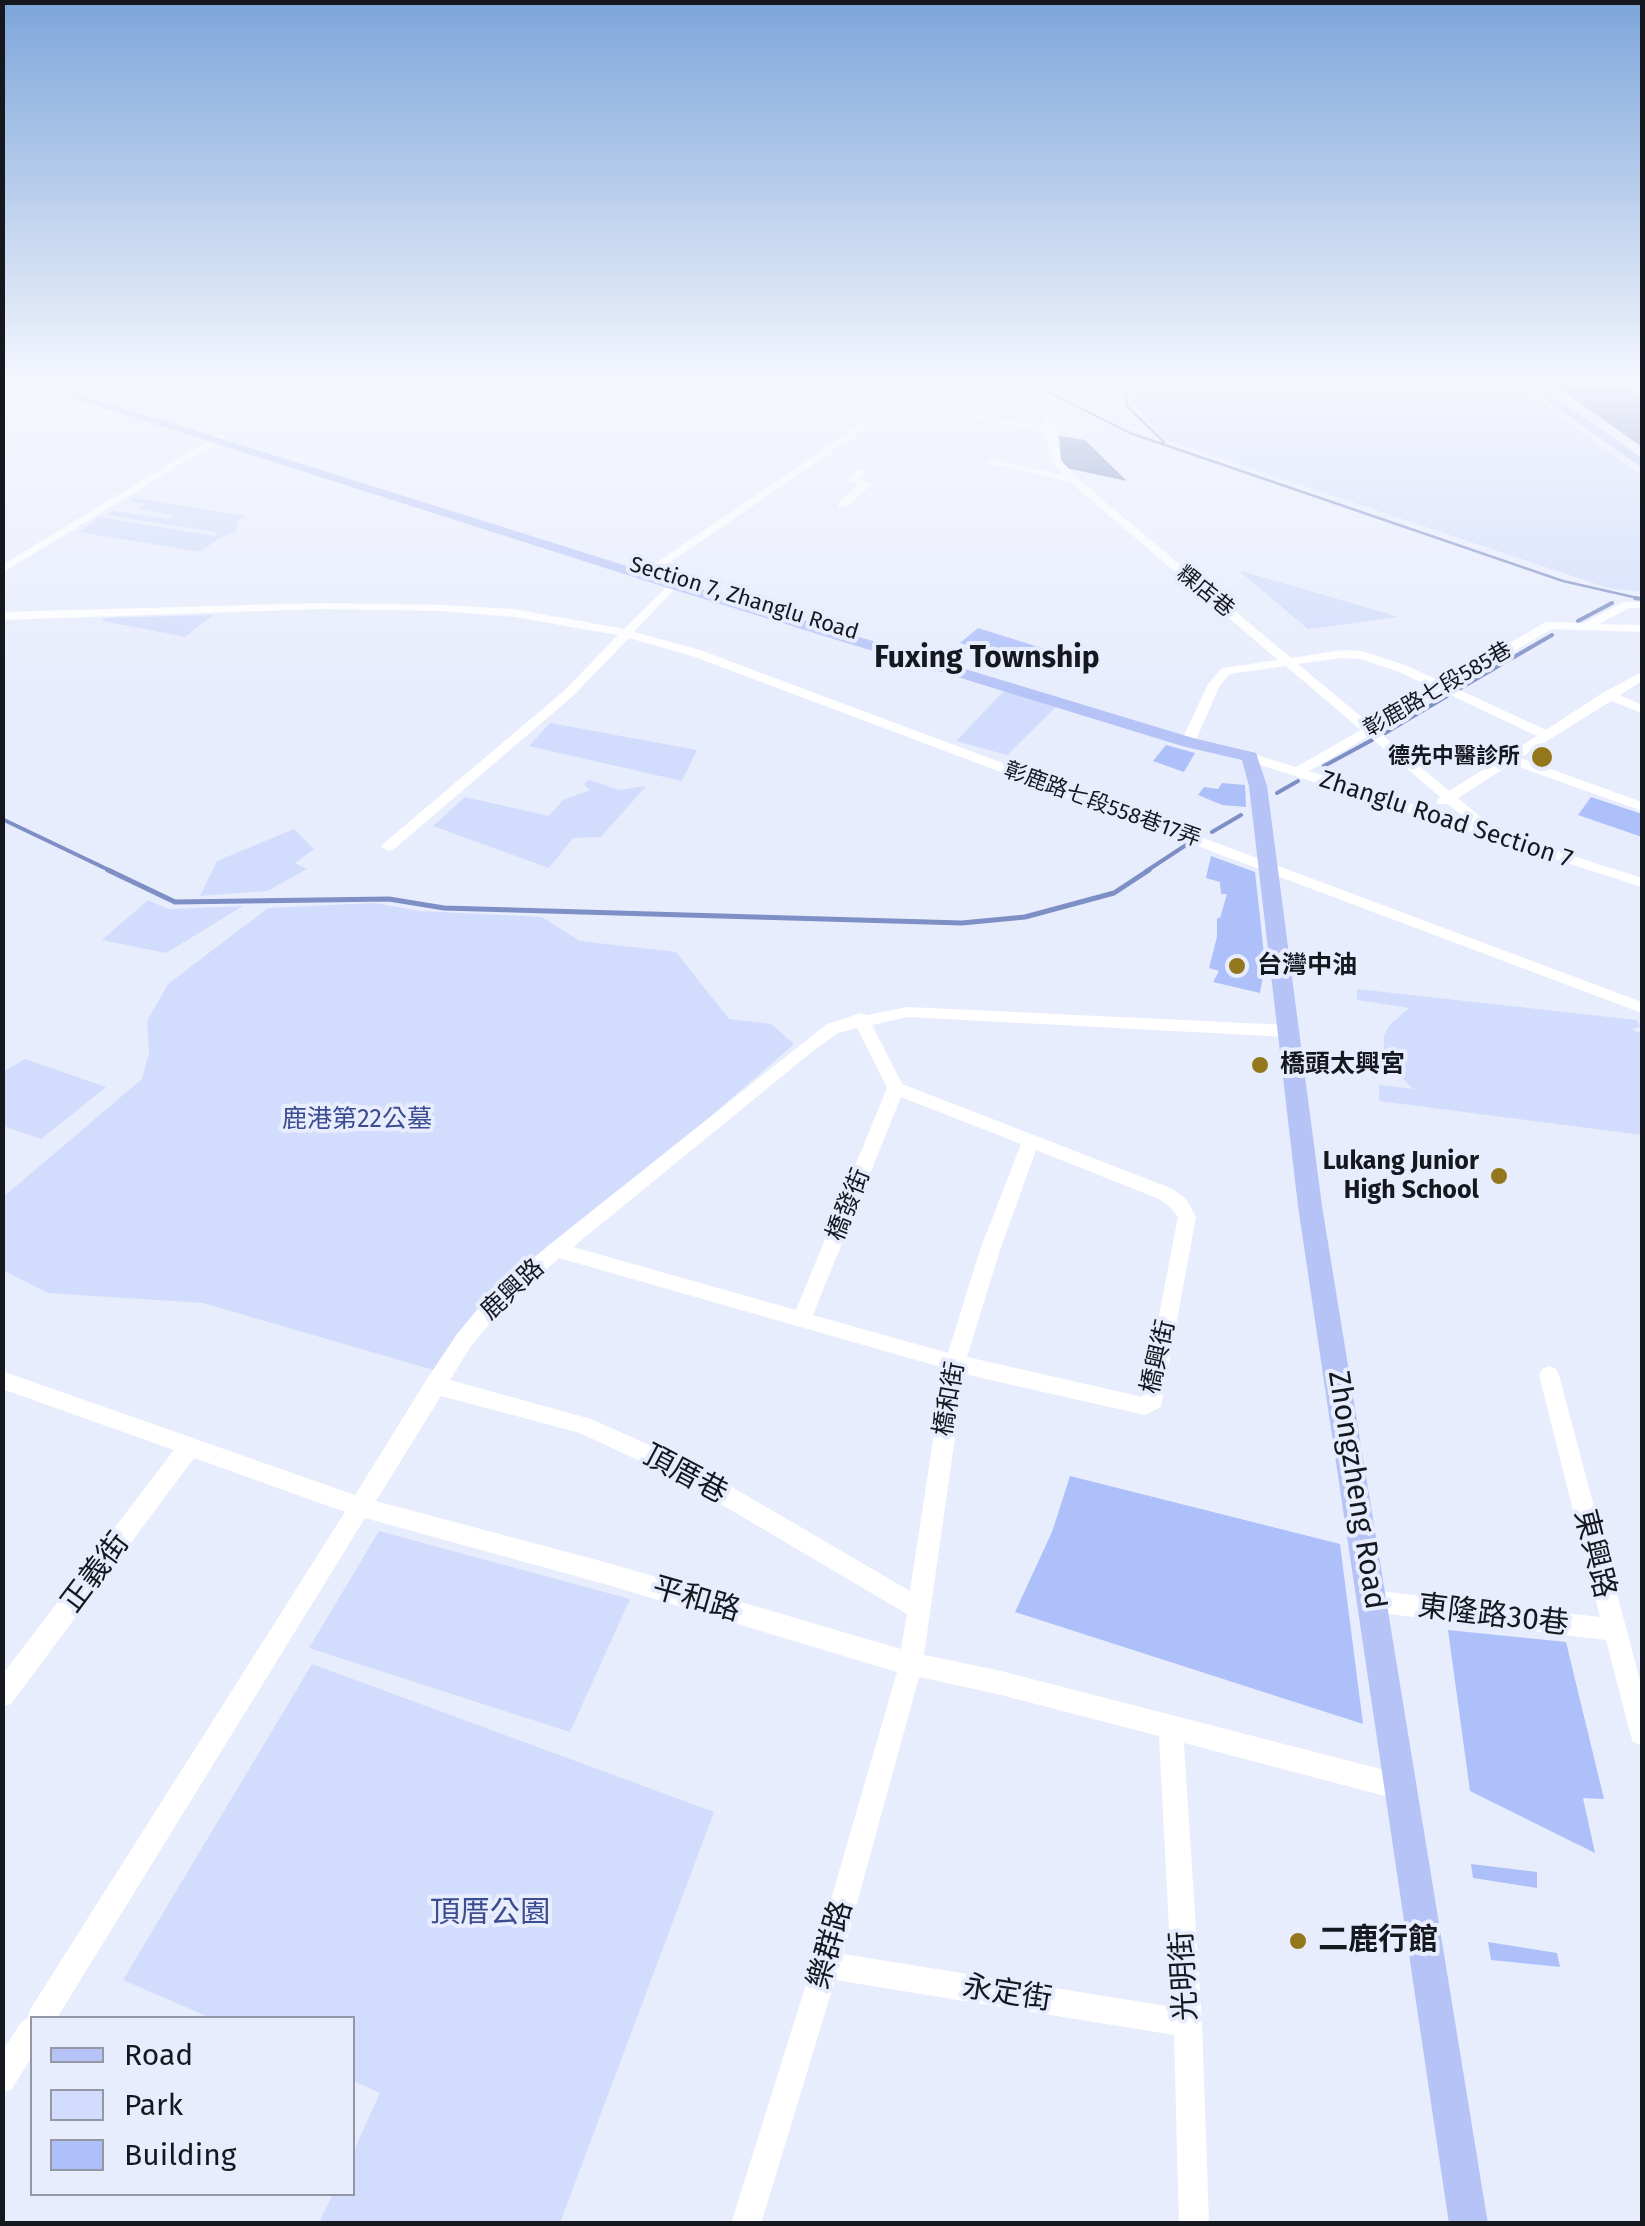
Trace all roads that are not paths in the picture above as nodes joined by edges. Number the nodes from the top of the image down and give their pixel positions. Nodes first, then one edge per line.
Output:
1 (135, 489) edge
2 (379, 489) edge
3 (770, 489) edge
4 (861, 489) edge
5 (1083, 489) edge
6 (842, 506) dead end
7 (2, 570) edge
8 (646, 573) junction
9 (676, 582) junction
10 (1642, 603) edge
11 (2, 616) edge
12 (1583, 627) junction
13 (1642, 629) edge
14 (626, 633) junction
15 (1288, 662) junction
16 (1642, 676) edge
17 (1440, 688) junction
18 (1608, 695) junction
19 (1642, 709) edge
20 (1371, 730) junction
21 (1546, 735) junction
22 (1190, 738) junction
23 (1250, 756) junction
24 (1509, 759) junction
25 (1298, 772) junction
26 (1450, 797) junction
27 (1642, 807) edge
28 (1426, 813) junction
29 (1492, 834) junction
30 (388, 847) dead end
31 (1268, 866) junction
32 (1642, 882) edge
33 (1642, 1008) edge
34 (861, 1019) junction
35 (1288, 1031) junction
36 (896, 1088) junction
37 (1030, 1143) junction
38 (556, 1250) junction
39 (800, 1320) junction
40 (955, 1364) junction
41 (1549, 1375) dead end
42 (2, 1380) edge
43 (434, 1385) junction
44 (188, 1449) junction
45 (357, 1506) junction
46 (1372, 1602) junction
47 (918, 1608) junction
48 (1614, 1630) junction
49 (911, 1664) junction
50 (2, 1695) edge
51 (1170, 1728) junction
52 (1642, 1733) edge
53 (1400, 1787) junction
54 (826, 1965) junction
55 (41, 2016) edge
56 (1188, 2023) junction
57 (30, 2034) edge
58 (2, 2079) edge
59 (746, 2224) edge
60 (1194, 2224) edge
61 (1468, 2224) edge

1 - 7 street
2 - 8 main road, Section 7, Zhanglu Road
3 - 8 street
4 - 6 street
5 - 15 street, 粿店巷
8 - 9 main road, Section 7, Zhanglu Road
9 - 14 street
9 - 22 main road, Section 7, Zhanglu Road
10 - 12 street
11 - 14 street, 彰鹿路七段558巷17弄
12 - 13 street
12 - 17 street, 彰鹿路七段585巷
14 - 30 street
14 - 31 street, 彰鹿路七段558巷17弄
15 - 17 street
15 - 20 street, 粿店巷
15 - 22 street
16 - 18 street
17 - 20 street, 彰鹿路七段585巷
17 - 21 street
18 - 19 street
18 - 21 street
20 - 25 street, 彰鹿路七段585巷
20 - 26 street, 粿店巷
21 - 24 street
22 - 23 main road, Section 7, Zhanglu Road
23 - 25 street, Zhanglu Road Section 7
23 - 31 main road, Zhongzheng Road
24 - 26 street
24 - 27 street
25 - 28 street, Zhanglu Road Section 7
26 - 28 street
26 - 29 street, 粿店巷
28 - 29 street, Zhanglu Road Section 7
29 - 32 street, Zhanglu Road Section 7
31 - 33 street, 彰鹿路七段558巷17弄
31 - 35 main road, Zhongzheng Road
34 - 35 street, 鹿興路
34 - 36 street
34 - 38 street, 鹿興路
35 - 46 main road, Zhongzheng Road
36 - 37 street, 橋興街
36 - 39 street, 橋發街
37 - 40 street, 橋和街
37 - 40 street, 橋興街
38 - 39 street, 橋興街
38 - 43 street, 鹿興路
39 - 40 street, 橋興街
40 - 47 street, 橋和街
41 - 48 street, 東興路
42 - 44 street, 平和路
43 - 45 street, 鹿興路
43 - 47 street, 頂厝巷
44 - 45 street, 平和路
44 - 50 street, 正義街
45 - 49 street, 平和路
45 - 55 street, 鹿興路
46 - 48 street, 東隆路30巷
46 - 53 main road, Zhongzheng Road
47 - 49 street, 橋和街
48 - 52 street, 東興路
49 - 51 street, 平和路
49 - 54 street, 樂群路
51 - 53 street, 平和路
51 - 56 street, 光明街
53 - 61 main road, Zhongzheng Road
54 - 56 street, 永定街
54 - 59 street, 樂群路
56 - 60 street, 光明街
57 - 58 street

